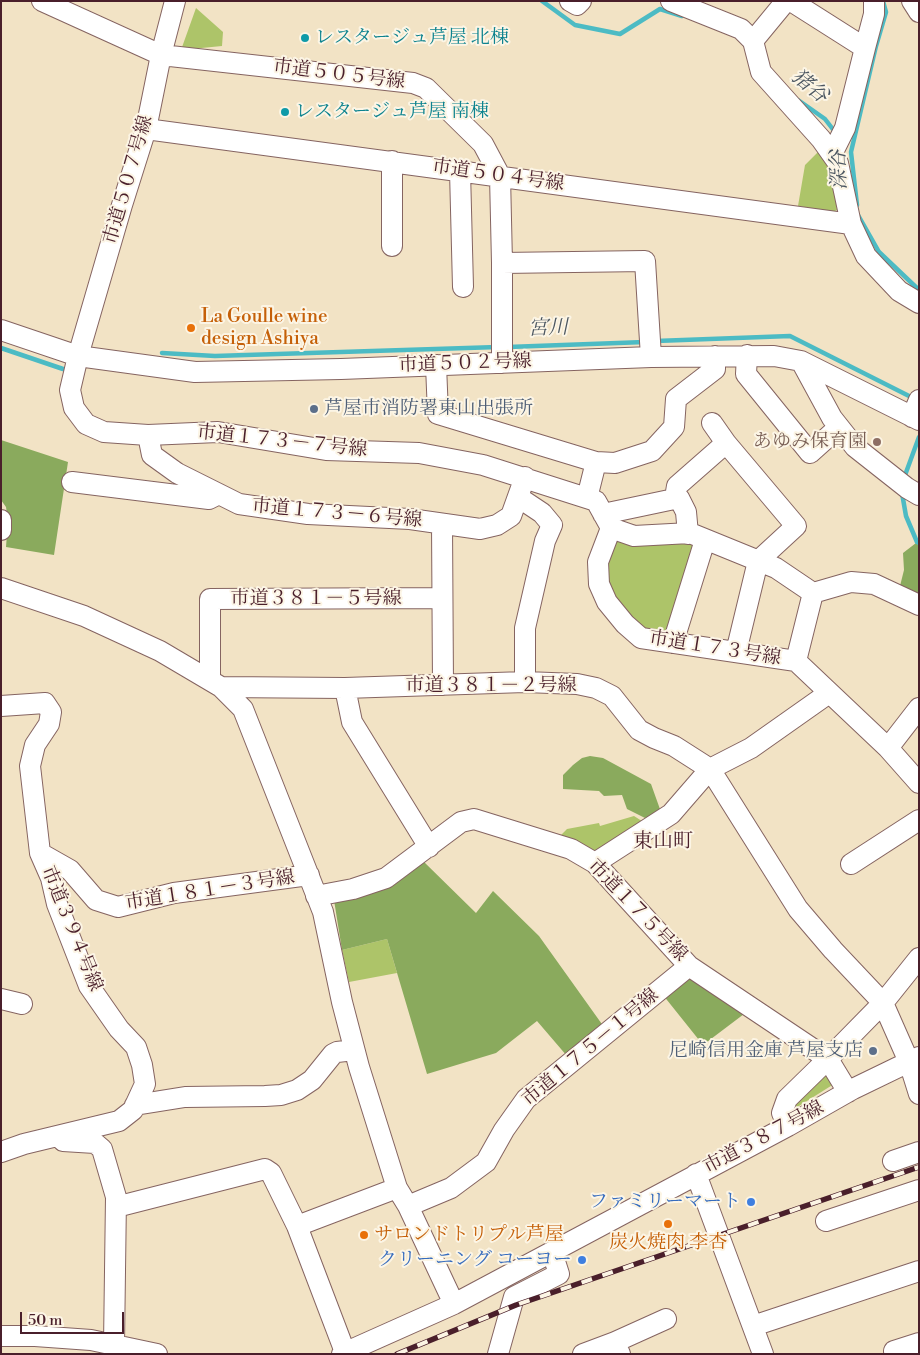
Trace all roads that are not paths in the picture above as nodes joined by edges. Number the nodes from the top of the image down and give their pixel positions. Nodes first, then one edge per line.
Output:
1 (42, 1) edge
2 (174, 1) edge
3 (570, 1) edge
4 (581, 1) edge
5 (671, 1) edge
6 (786, 1) edge
7 (791, 1) edge
8 (874, 1) edge
9 (912, 1) edge
10 (919, 12) edge
11 (753, 41) junction
12 (865, 48) junction
13 (161, 55) junction
14 (146, 129) junction
15 (832, 154) junction
16 (392, 161) junction
17 (460, 170) junction
18 (500, 176) junction
19 (851, 224) junction
20 (392, 246) dead end
21 (502, 264) junction
22 (464, 287) dead end
23 (919, 303) edge
24 (1, 330) edge
25 (651, 346) junction
26 (502, 351) junction
27 (748, 355) junction
28 (78, 356) junction
29 (715, 356) junction
30 (801, 362) junction
31 (436, 365) junction
32 (916, 413) edge
33 (712, 423) dead end
34 (839, 427) junction
35 (148, 434) junction
36 (726, 442) junction
37 (596, 462) junction
38 (525, 477) junction
39 (72, 482) dead end
40 (907, 487) edge
41 (219, 494) junction
42 (518, 497) junction
43 (587, 498) junction
44 (674, 498) junction
45 (1, 520) edge
46 (607, 521) junction
47 (442, 524) junction
48 (1, 530) edge
49 (697, 537) junction
50 (758, 561) junction
51 (1, 588) edge
52 (813, 593) junction
53 (442, 598) junction
54 (919, 605) edge
55 (673, 643) junction
56 (736, 652) junction
57 (796, 661) junction
58 (525, 682) junction
59 (215, 684) junction
60 (443, 685) junction
61 (345, 688) junction
62 (829, 692) junction
63 (1, 706) edge
64 (919, 708) edge
65 (888, 748) junction
66 (710, 769) junction
67 (919, 783) edge
68 (919, 820) edge
69 (429, 847) junction
70 (40, 853) junction
71 (595, 863) junction
72 (851, 864) dead end
73 (309, 875) junction
74 (316, 896) junction
75 (919, 958) edge
76 (689, 966) junction
77 (1, 1000) edge
78 (22, 1004) dead end
79 (883, 1004) junction
80 (354, 1050) junction
81 (828, 1059) junction
82 (914, 1059) edge
83 (848, 1092) junction
84 (919, 1094) edge
85 (135, 1105) junction
86 (788, 1126) junction
87 (58, 1136) junction
88 (1, 1152) edge
89 (919, 1152) edge
90 (893, 1161) dead end
91 (696, 1174) junction
92 (397, 1188) junction
93 (919, 1190) edge
94 (116, 1206) junction
95 (408, 1206) junction
96 (826, 1221) dead end
97 (297, 1226) junction
98 (552, 1252) junction
99 (919, 1271) edge
100 (454, 1304) junction
101 (666, 1319) dead end
102 (753, 1326) junction
103 (1, 1336) edge
104 (919, 1342) edge
105 (114, 1345) junction
106 (618, 1348) edge
107 (894, 1351) dead end
108 (344, 1353) edge
109 (157, 1354) edge
110 (498, 1354) edge
111 (582, 1354) edge
112 (763, 1354) edge

1 - 13 street, 市道５０５号線
2 - 13 street, 市道５０７号線
3 - 4 street
5 - 11 street
6 - 11 street
7 - 12 street
8 - 12 street
9 - 10 street
11 - 15 street
12 - 15 street
13 - 14 street, 市道５０７号線
13 - 18 street, 市道５０５号線
14 - 16 street, 市道５０４号線
14 - 28 street, 市道５０７号線
15 - 19 street
16 - 17 street, 市道５０４号線
16 - 20 street
17 - 18 street, 市道５０４号線
17 - 22 street
18 - 19 street, 市道５０４号線
18 - 21 street, 市道５０５号線
19 - 23 street
21 - 25 street
21 - 26 street, 市道５０５号線
24 - 28 street, 市道５０２号線
25 - 26 street, 市道５０２号線
25 - 29 street, 市道５０２号線
26 - 31 street, 市道５０２号線
27 - 29 street, 市道５０２号線
27 - 30 street, 市道５０２号線
27 - 34 street
28 - 31 street, 市道５０２号線
28 - 35 street, 市道１７３－７号線
29 - 37 street
30 - 32 street, 市道５０２号線
30 - 34 street
31 - 37 street
33 - 36 street
34 - 40 street
35 - 38 street, 市道１７３－７号線
35 - 41 street, 市道１７３－６号線
36 - 44 street
36 - 50 street
37 - 43 street
38 - 42 street, 市道１７３－６号線
38 - 43 street
39 - 41 street
41 - 47 street, 市道１７３－６号線
42 - 47 street, 市道１７３－６号線
42 - 58 street
43 - 46 street
44 - 46 street
44 - 49 street
45 - 48 street
46 - 49 street
46 - 55 street, 市道１７３号線
47 - 53 street
49 - 50 street
49 - 55 street
50 - 52 street
50 - 56 street
51 - 59 street
52 - 54 street
52 - 57 street
53 - 59 street, 市道３８１－５号線
53 - 60 street
55 - 56 street, 市道１７３号線
56 - 57 street, 市道１７３号線
57 - 62 street, 市道１７３号線
58 - 60 street, 市道３８１－２号線
58 - 66 street, 市道３８１－２号線
59 - 61 street, 市道３８１－２号線
59 - 73 street
60 - 61 street, 市道３８１－２号線
61 - 69 street
62 - 65 street, 市道１７３号線
62 - 66 street
63 - 70 street, 市道３９４号線
64 - 65 street
65 - 67 street, 市道１７３号線
66 - 71 street
66 - 79 street, 市道３８１－２号線
68 - 72 street
69 - 71 street, 市道１７５号線
69 - 74 street, 市道１７５号線
70 - 73 street, 市道１８１－３号線
70 - 85 street, 市道３９４号線
71 - 76 street, 市道１７５号線
73 - 74 street
74 - 80 street
75 - 79 street
76 - 81 street, 市道１７５号線
76 - 95 street, 市道１７５－１号線
77 - 78 street
79 - 81 street
79 - 82 street, 市道３８１－２号線
80 - 85 street
80 - 92 street
81 - 83 street, 市道１７５号線
81 - 86 street
82 - 83 street, 市道３８７号線
82 - 84 street, 市道３８１－２号線
83 - 86 street, 市道３８７号線
85 - 87 street, 市道３９４号線
86 - 91 street, 市道３８７号線
87 - 88 street, 市道３９４号線
87 - 94 street
89 - 90 street
91 - 98 street, 市道３８７号線
91 - 102 street
92 - 95 street
92 - 97 street
93 - 96 street
94 - 97 street
94 - 105 street
95 - 100 street
97 - 108 street
98 - 100 street, 市道３８７号線
98 - 110 street
99 - 102 street
100 - 108 street, 市道３８７号線
101 - 106 street
102 - 112 street
103 - 105 street
104 - 107 street
105 - 109 street
106 - 111 street

